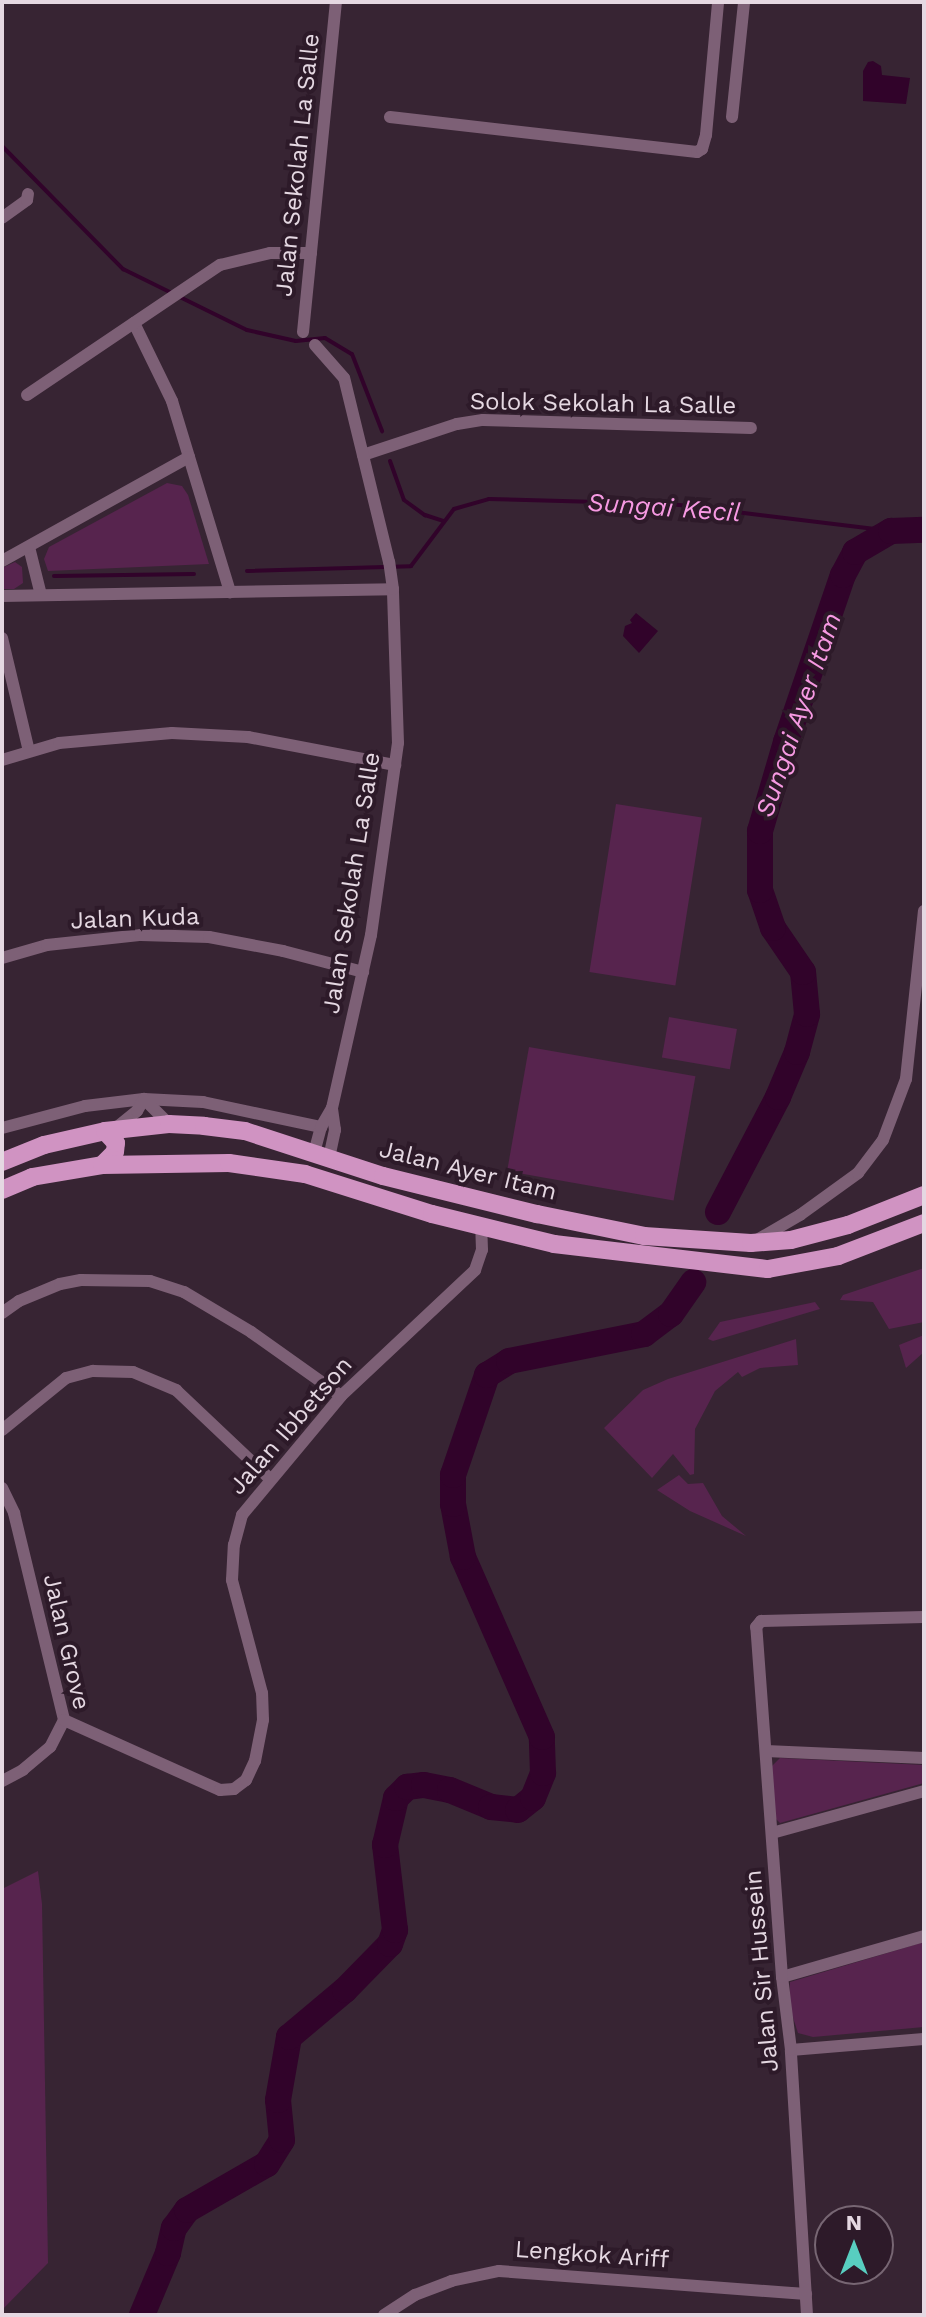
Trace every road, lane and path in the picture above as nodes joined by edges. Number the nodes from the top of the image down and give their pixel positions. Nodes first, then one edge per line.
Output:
1 (336, 2) edge
2 (718, 2) edge
3 (744, 2) edge
4 (390, 117) dead end
5 (732, 117) dead end
6 (28, 194) dead end
7 (2, 218) edge
8 (311, 253) junction
9 (134, 323) junction
10 (303, 332) dead end
11 (315, 345) dead end
12 (27, 395) dead end
13 (751, 428) dead end
14 (363, 455) junction
15 (189, 457) junction
16 (29, 547) junction
17 (2, 561) edge
18 (393, 589) junction
19 (230, 592) junction
20 (41, 595) junction
21 (2, 596) edge
22 (2, 638) edge
23 (29, 751) junction
24 (2, 760) edge
25 (395, 765) junction
26 (924, 911) edge
27 (2, 958) edge
28 (363, 972) junction
29 (144, 1099) junction
30 (332, 1108) junction
31 (169, 1124) junction
32 (321, 1127) junction
33 (2, 1128) edge
34 (109, 1130) junction
35 (322, 1156) junction
36 (2, 1162) edge
37 (102, 1165) junction
38 (2, 1190) edge
39 (924, 1195) edge
40 (924, 1223) edge
41 (481, 1227) junction
42 (751, 1243) junction
43 (2, 1313) edge
44 (341, 1396) junction
45 (2, 1430) edge
46 (270, 1479) junction
47 (2, 1488) edge
48 (924, 1617) edge
49 (64, 1720) junction
50 (766, 1751) junction
51 (924, 1758) edge
52 (2, 1781) edge
53 (924, 1791) edge
54 (772, 1833) junction
55 (924, 1936) edge
56 (782, 1977) junction
57 (924, 2039) edge
58 (791, 2050) junction
59 (806, 2294) junction
60 (384, 2315) edge
61 (807, 2315) edge

1 - 8 street, Jalan Sekolah La Salle
2 - 4 street
3 - 5 street
6 - 7 street
8 - 9 street
8 - 10 street, Jalan Sekolah La Salle
9 - 12 street
9 - 15 street
11 - 14 street, Jalan Sekolah La Salle
13 - 14 street, Solok Sekolah La Salle
14 - 18 street, Jalan Sekolah La Salle
15 - 16 street
15 - 19 street
16 - 17 street
16 - 20 street
18 - 19 street
18 - 25 street, Jalan Sekolah La Salle
19 - 20 street
20 - 21 street
22 - 23 street
23 - 24 street
23 - 25 street
25 - 28 street, Jalan Sekolah La Salle
26 - 42 street
27 - 28 street, Jalan Kuda
28 - 30 street, Jalan Sekolah La Salle
29 - 31 street
29 - 32 street
29 - 33 street
29 - 34 street
30 - 32 street, Jalan Sekolah La Salle
30 - 35 street, Jalan Sekolah La Salle
31 - 34 main road, Jalan Ayer Itam
31 - 35 main road, Jalan Ayer Itam
32 - 35 street, Jalan Sekolah La Salle
34 - 36 main road, Jalan Ayer Itam
34 - 37 main road
35 - 42 main road, Jalan Ayer Itam
37 - 38 main road, Jalan Ayer Itam
37 - 41 main road, Jalan Ayer Itam
39 - 42 main road, Jalan Ayer Itam
40 - 41 main road, Jalan Ayer Itam
41 - 44 street, Jalan Ibbetson
43 - 44 street
44 - 46 street, Jalan Ibbetson
45 - 46 street
46 - 49 street, Jalan Ibbetson
47 - 49 street, Jalan Grove
48 - 50 street, Jalan Sir Hussein
49 - 52 street, Jalan Grove
50 - 51 street
50 - 54 street, Jalan Sir Hussein
53 - 54 street
54 - 56 street, Jalan Sir Hussein
55 - 56 street
56 - 58 street, Jalan Sir Hussein
57 - 58 street
58 - 59 street, Jalan Sir Hussein
59 - 60 street, Lengkok Ariff
59 - 61 street, Jalan Sir Hussein

